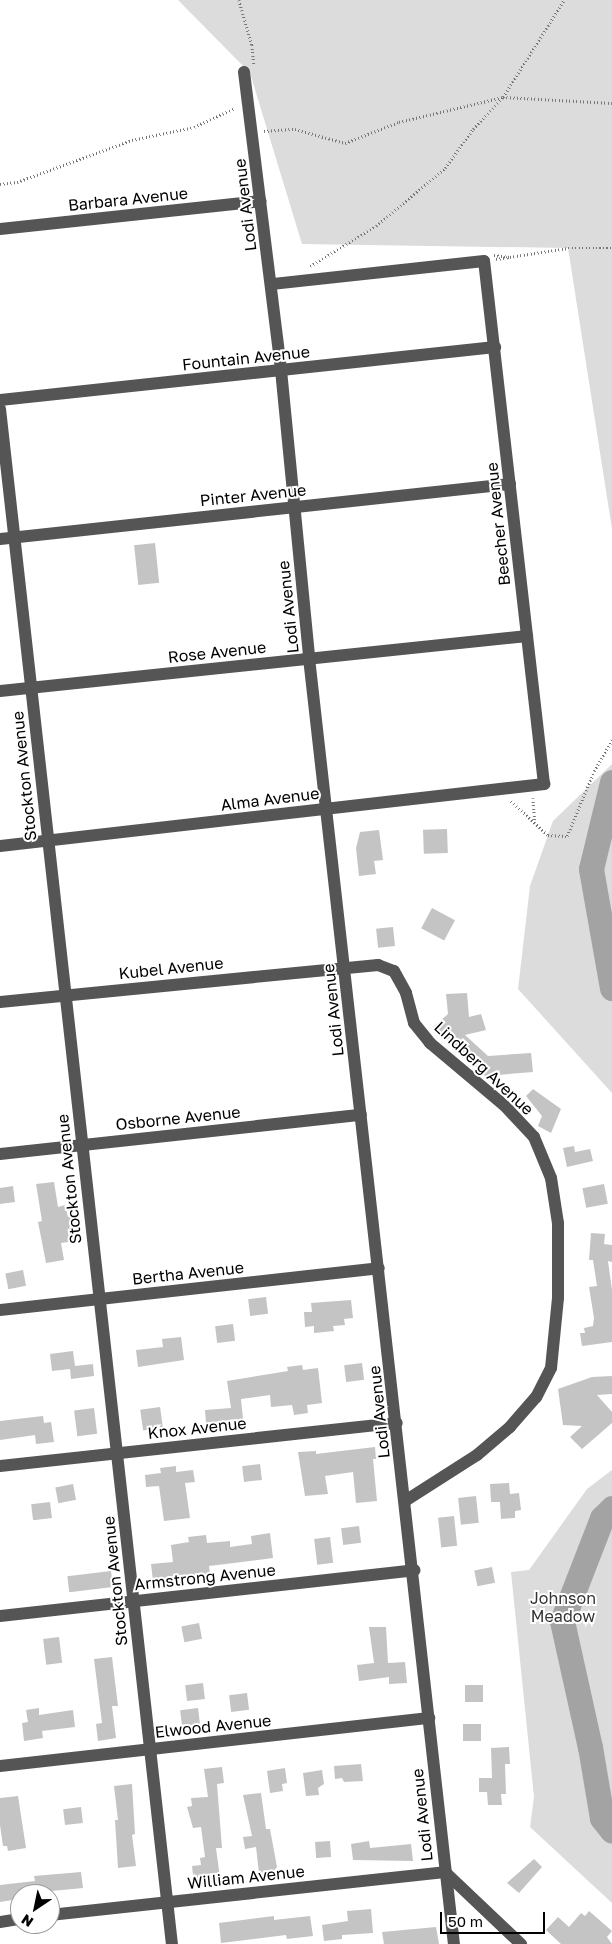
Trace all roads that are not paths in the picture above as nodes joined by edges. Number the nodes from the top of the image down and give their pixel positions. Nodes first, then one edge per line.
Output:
1 (249, 73) road end
2 (260, 201) junction
3 (0, 229) edge
4 (271, 284) junction
5 (495, 347) junction
6 (281, 370) junction
7 (0, 400) edge
8 (0, 409) edge
9 (510, 484) junction
10 (294, 507) junction
11 (14, 538) junction
12 (0, 539) edge
13 (527, 636) junction
14 (309, 658) junction
15 (30, 688) junction
16 (0, 691) edge
17 (538, 784) joint
18 (327, 808) junction
19 (48, 841) junction
20 (0, 846) edge
21 (345, 968) junction
22 (65, 995) junction
23 (0, 1002) edge
24 (360, 1115) junction
25 (81, 1145) junction
26 (0, 1154) edge
27 (379, 1268) junction
28 (99, 1299) junction
29 (0, 1310) edge
30 (397, 1423) junction
31 (118, 1453) junction
32 (0, 1466) edge
33 (405, 1500) junction
34 (414, 1570) junction
35 (133, 1602) junction
36 (0, 1616) edge
37 (429, 1718) junction
38 (150, 1749) junction
39 (0, 1766) edge
40 (445, 1872) junction
41 (167, 1901) junction
42 (60, 1915) edge
43 (172, 1944) edge
44 (454, 1944) edge
45 (521, 1944) edge

1 - 2 street, Lodi Avenue
2 - 3 street, Barbara Avenue
2 - 4 street, Lodi Avenue
4 - 5 street, Beecher Avenue
4 - 6 street, Lodi Avenue
5 - 6 street, Fountain Avenue
5 - 9 street, Beecher Avenue
6 - 7 street, Fountain Avenue
6 - 10 street, Lodi Avenue
8 - 11 street, Stockton Avenue
9 - 10 street, Pinter Avenue
9 - 13 street, Beecher Avenue
10 - 11 street, Pinter Avenue
10 - 14 street, Lodi Avenue
11 - 12 street, Pinter Avenue
11 - 15 street, Stockton Avenue
13 - 14 street, Rose Avenue
13 - 17 street, Beecher Avenue
14 - 15 street, Rose Avenue
14 - 18 street, Lodi Avenue
15 - 16 street, Rose Avenue
15 - 19 street, Stockton Avenue
17 - 18 street, Alma Avenue
18 - 19 street, Alma Avenue
18 - 21 street, Lodi Avenue
19 - 20 street, Alma Avenue
19 - 22 street, Stockton Avenue
21 - 22 street, Kubel Avenue
21 - 24 street, Lodi Avenue
21 - 33 street, Lindberg Avenue
22 - 23 street, Kubel Avenue
22 - 25 street, Stockton Avenue
24 - 25 street, Osborne Avenue
24 - 27 street, Lodi Avenue
25 - 26 street, Osborne Avenue
25 - 28 street, Stockton Avenue
27 - 28 street, Bertha Avenue
27 - 30 street, Lodi Avenue
28 - 29 street, Bertha Avenue
28 - 31 street, Stockton Avenue
30 - 31 street, Knox Avenue
30 - 33 street, Lodi Avenue
31 - 32 street, Knox Avenue
31 - 35 street, Stockton Avenue
33 - 34 street, Lodi Avenue
34 - 35 street, Armstrong Avenue
34 - 37 street, Lodi Avenue
35 - 36 street, Armstrong Avenue
35 - 38 street, Stockton Avenue
37 - 38 street, Elwood Avenue
37 - 40 street, Lodi Avenue
38 - 39 street, Elwood Avenue
38 - 41 street, Stockton Avenue
40 - 41 street, William Avenue
40 - 44 street, Lodi Avenue
40 - 45 street
41 - 42 street, William Avenue
41 - 43 street, Stockton Avenue

